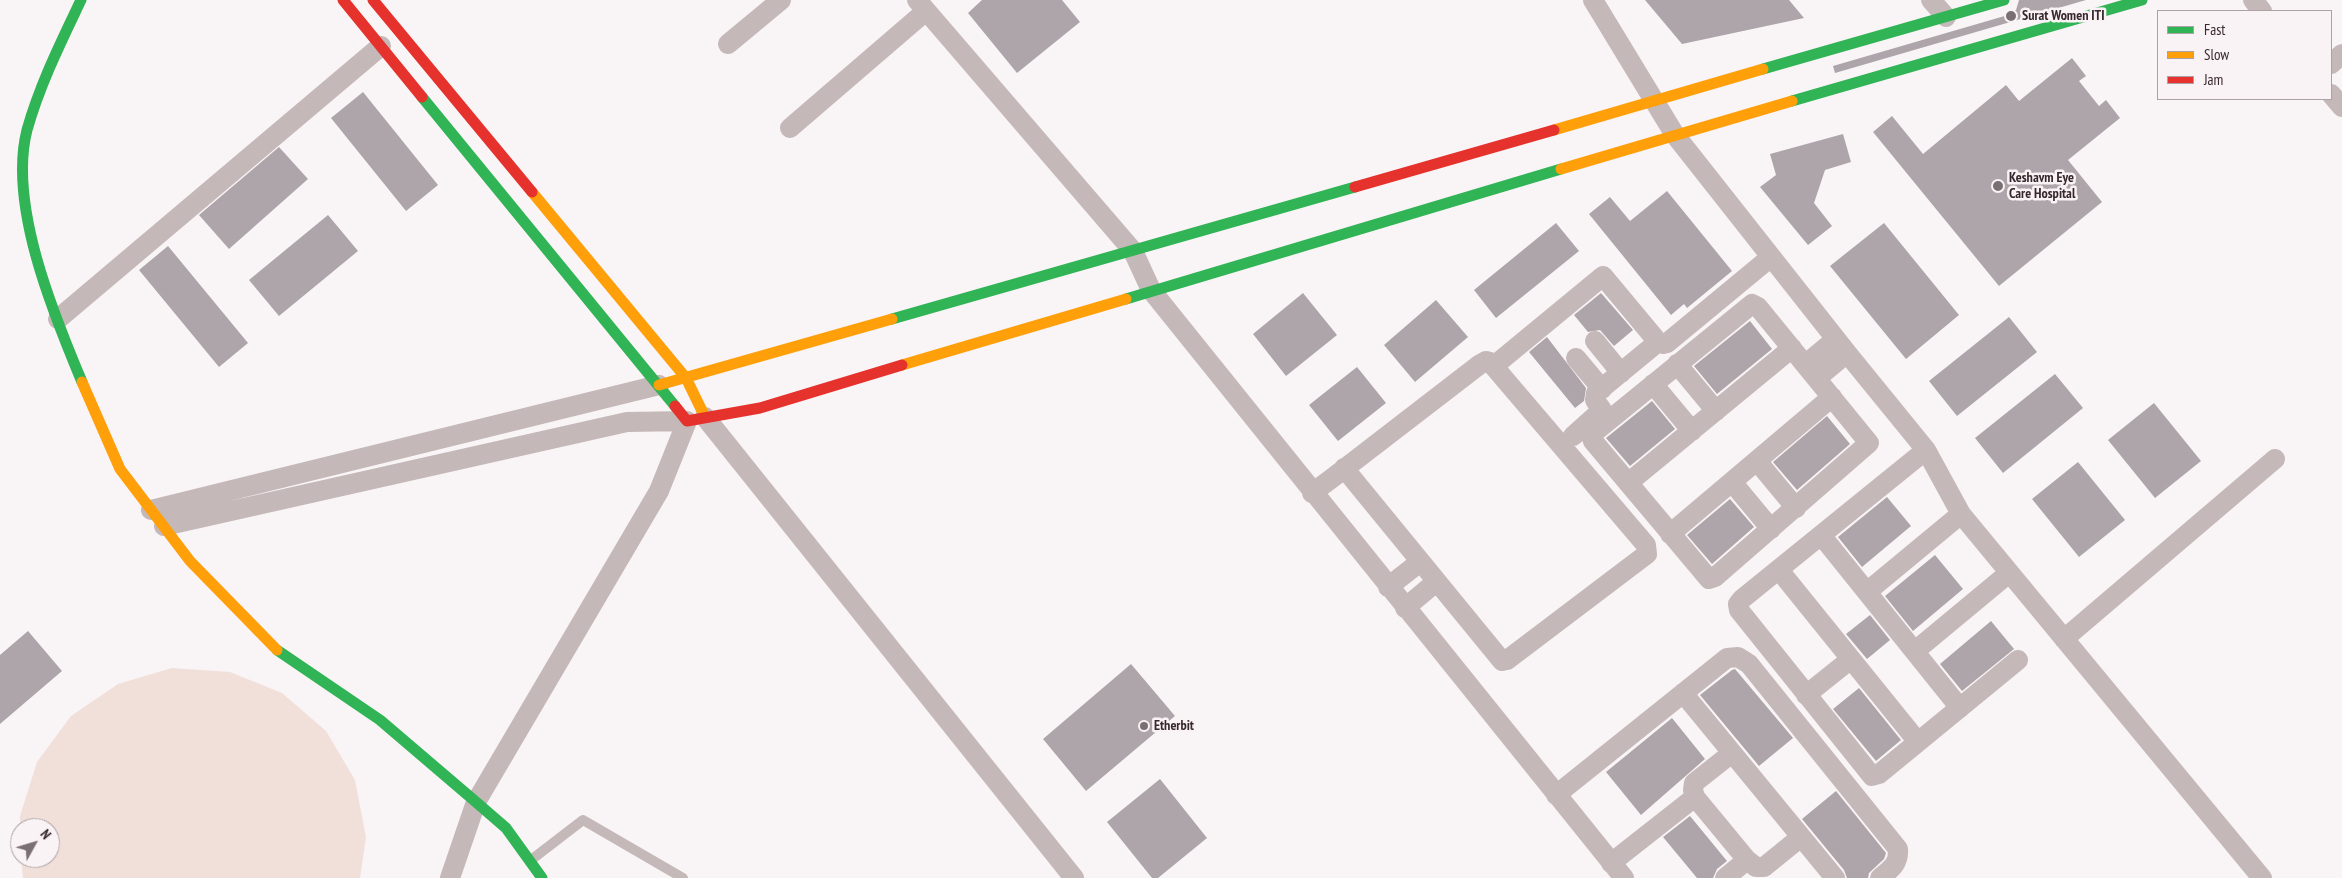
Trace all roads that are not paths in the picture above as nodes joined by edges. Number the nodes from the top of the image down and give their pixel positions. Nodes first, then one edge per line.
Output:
1 (81, 0) edge
2 (343, 0) edge
3 (373, 0) edge
4 (781, 0) edge
5 (1593, 0) edge
6 (1932, 0) edge
7 (2004, 0) edge
8 (2142, 0) edge
9 (2253, 0) edge
10 (2103, 5) edge
11 (922, 6) edge
12 (2261, 10) edge
13 (1946, 17) junction
14 (728, 44) dead end
15 (381, 46) junction
16 (2342, 54) edge
17 (2332, 63) edge
18 (2332, 95) edge
19 (1655, 100) junction
20 (2342, 107) edge
21 (790, 128) dead end
22 (1675, 135) junction
23 (1133, 251) junction
24 (1771, 257) junction
25 (1151, 290) junction
26 (58, 318) junction
27 (1595, 341) dead end
28 (1658, 342) junction
29 (1842, 346) junction
30 (1792, 348) junction
31 (1576, 358) dead end
32 (1677, 364) junction
33 (1495, 365) junction
34 (1811, 371) junction
35 (1621, 373) junction
36 (686, 378) junction
37 (1653, 384) junction
38 (659, 385) junction
39 (1602, 389) junction
40 (1832, 397) junction
41 (1716, 411) junction
42 (696, 419) junction
43 (1692, 431) junction
44 (1573, 436) dead end
45 (1926, 450) junction
46 (2275, 459) dead end
47 (1757, 460) junction
48 (1344, 468) junction
49 (1732, 482) junction
50 (1628, 483) junction
51 (1312, 493) junction
52 (1796, 508) junction
53 (151, 510) junction
54 (1960, 514) junction
55 (164, 526) junction
56 (1771, 529) junction
57 (1670, 534) junction
58 (1821, 535) junction
59 (1420, 562) junction
60 (1779, 570) junction
61 (2009, 573) junction
62 (1436, 582) junction
63 (1388, 587) junction
64 (1868, 591) junction
65 (1405, 608) junction
66 (2064, 639) junction
67 (1915, 651) junction
68 (1851, 659) junction
69 (2018, 660) dead end
70 (1683, 693) junction
71 (1806, 695) junction
72 (1960, 708) junction
73 (1918, 742) junction
74 (1732, 753) junction
75 (1556, 794) junction
76 (1696, 797) junction
77 (476, 802) junction
78 (1801, 837) junction
79 (1747, 860) junction
80 (530, 861) junction
81 (1618, 870) edge
82 (450, 878) edge
83 (542, 878) edge
84 (683, 878) edge
85 (1074, 878) edge
86 (1725, 878) edge
87 (1835, 878) edge
88 (1880, 878) edge
89 (2262, 878) edge

1 - 26 street
2 - 15 street
3 - 36 street
4 - 14 street
5 - 19 street
6 - 13 street
7 - 13 street
8 - 10 street
9 - 12 street
10 - 22 street
11 - 21 street
11 - 23 street
13 - 19 street
15 - 26 street
15 - 38 street
16 - 17 street
18 - 20 street
19 - 22 street
19 - 23 street
22 - 24 street
22 - 25 street
23 - 25 street
23 - 36 street
24 - 28 street
24 - 29 street
25 - 42 street
25 - 51 street
26 - 53 street
27 - 35 street
28 - 33 street
28 - 35 street
29 - 34 street
29 - 45 street
30 - 32 street
30 - 34 street
30 - 41 street
31 - 39 street
32 - 37 street
32 - 41 street
33 - 48 street
33 - 62 street
34 - 40 street
35 - 39 street
36 - 38 street
36 - 42 street
37 - 43 street
37 - 50 street
38 - 42 street
38 - 53 street
39 - 44 street
40 - 47 street
40 - 52 street
41 - 43 street
42 - 55 street
42 - 77 street
42 - 85 street
43 - 50 street
45 - 54 street
45 - 58 street
46 - 66 street
47 - 49 street
47 - 52 street
48 - 51 street
48 - 59 street
49 - 56 street
49 - 57 street
50 - 57 street
51 - 63 street
52 - 56 street
53 - 55 street
54 - 61 street
54 - 64 street
55 - 77 street
56 - 57 street
58 - 60 street
58 - 64 street
59 - 62 street
59 - 63 street
60 - 68 street
60 - 71 street
61 - 66 street
61 - 67 street
62 - 65 street
63 - 65 street
64 - 67 street
65 - 75 street
66 - 89 street
67 - 72 street
68 - 71 street
68 - 73 street
69 - 72 street
70 - 74 street
70 - 75 street
70 - 88 street
71 - 73 street
72 - 73 street
74 - 76 street
74 - 78 street
75 - 81 street
76 - 79 street
76 - 81 street
77 - 80 street
77 - 82 street
78 - 79 street
78 - 87 street
79 - 86 street
80 - 83 street
80 - 84 lane

